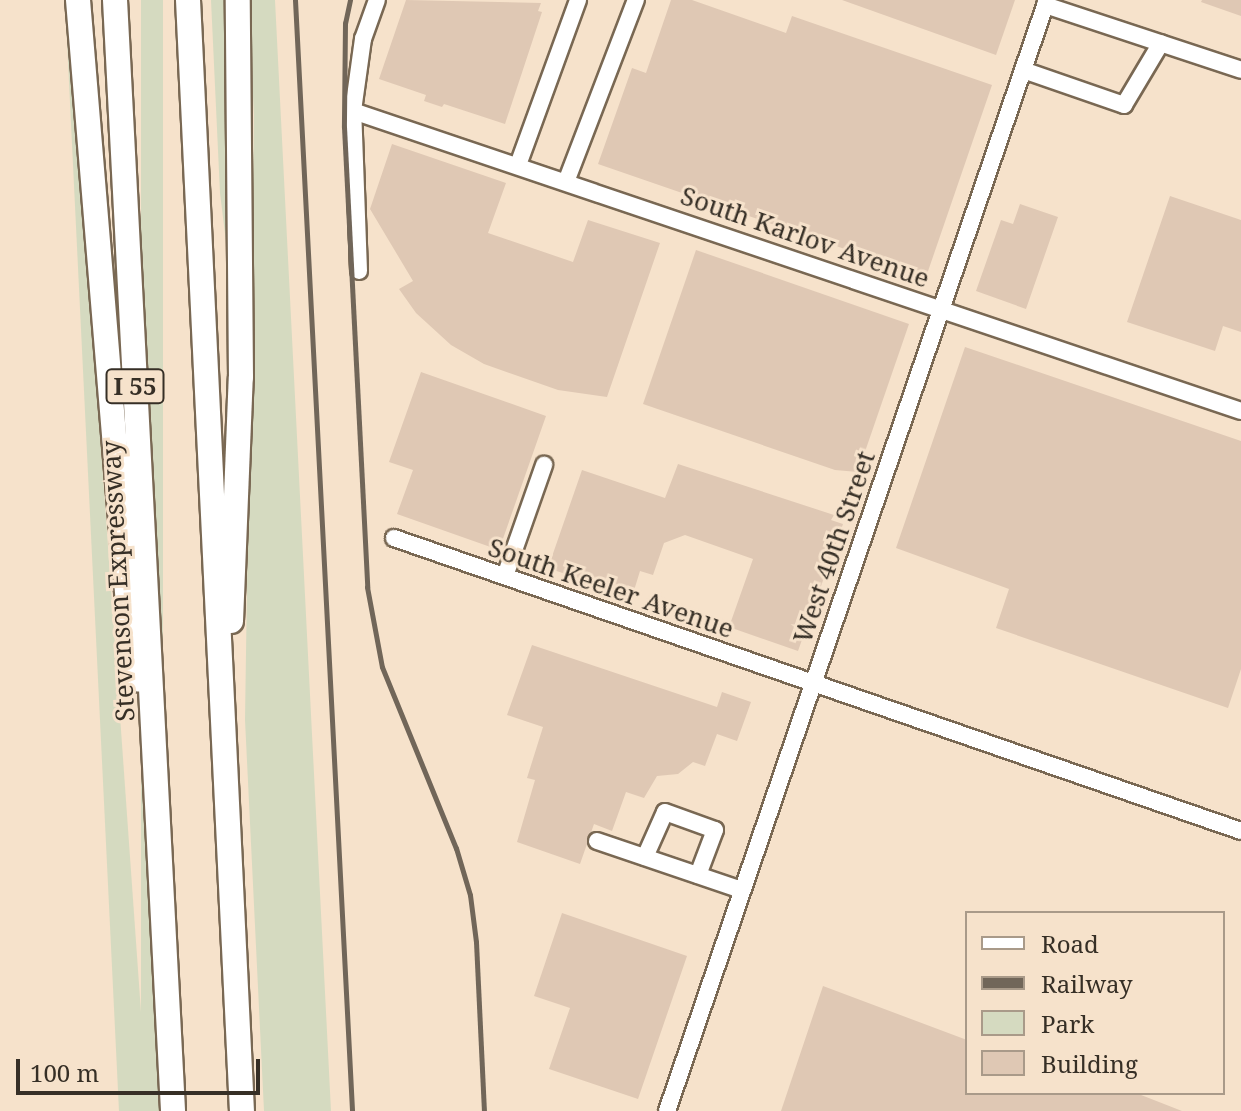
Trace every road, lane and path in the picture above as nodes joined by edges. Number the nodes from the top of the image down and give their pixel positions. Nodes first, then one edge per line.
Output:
1 (78, 0) edge
2 (115, 0) edge
3 (188, 0) edge
4 (238, 0) edge
5 (377, 0) edge
6 (578, 0) edge
7 (636, 0) edge
8 (1046, 2) edge
9 (1161, 43) junction
10 (1023, 70) junction
11 (1241, 70) edge
12 (353, 111) junction
13 (518, 165) junction
14 (566, 182) junction
15 (359, 271) dead end
16 (941, 309) junction
17 (1241, 411) edge
18 (544, 465) dead end
19 (394, 538) dead end
20 (505, 576) junction
21 (812, 684) junction
22 (223, 719) junction
23 (156, 771) junction
24 (1241, 831) edge
25 (597, 841) dead end
26 (645, 857) junction
27 (698, 875) junction
28 (742, 890) junction
29 (173, 1111) edge
30 (242, 1111) edge
31 (667, 1111) edge

1 - 23 highway
2 - 23 highway, Stevenson Expressway / I 55
3 - 22 highway
4 - 22 highway
5 - 12 street
6 - 13 street
7 - 14 street
8 - 9 street
8 - 10 street, West 40th Street
9 - 10 street
9 - 11 street
10 - 16 street, West 40th Street
12 - 13 street, South Karlov Avenue
12 - 15 street
13 - 14 street, South Karlov Avenue
14 - 16 street, South Karlov Avenue
16 - 17 street, South Karlov Avenue
16 - 21 street, West 40th Street
18 - 20 street
19 - 20 street, South Keeler Avenue
20 - 21 street, South Keeler Avenue
21 - 24 street, South Keeler Avenue
21 - 28 street, West 40th Street
22 - 30 highway
23 - 29 highway, Stevenson Expressway / I 55
25 - 26 street
26 - 27 street
26 - 27 street
27 - 28 street
28 - 31 street, West 40th Street

